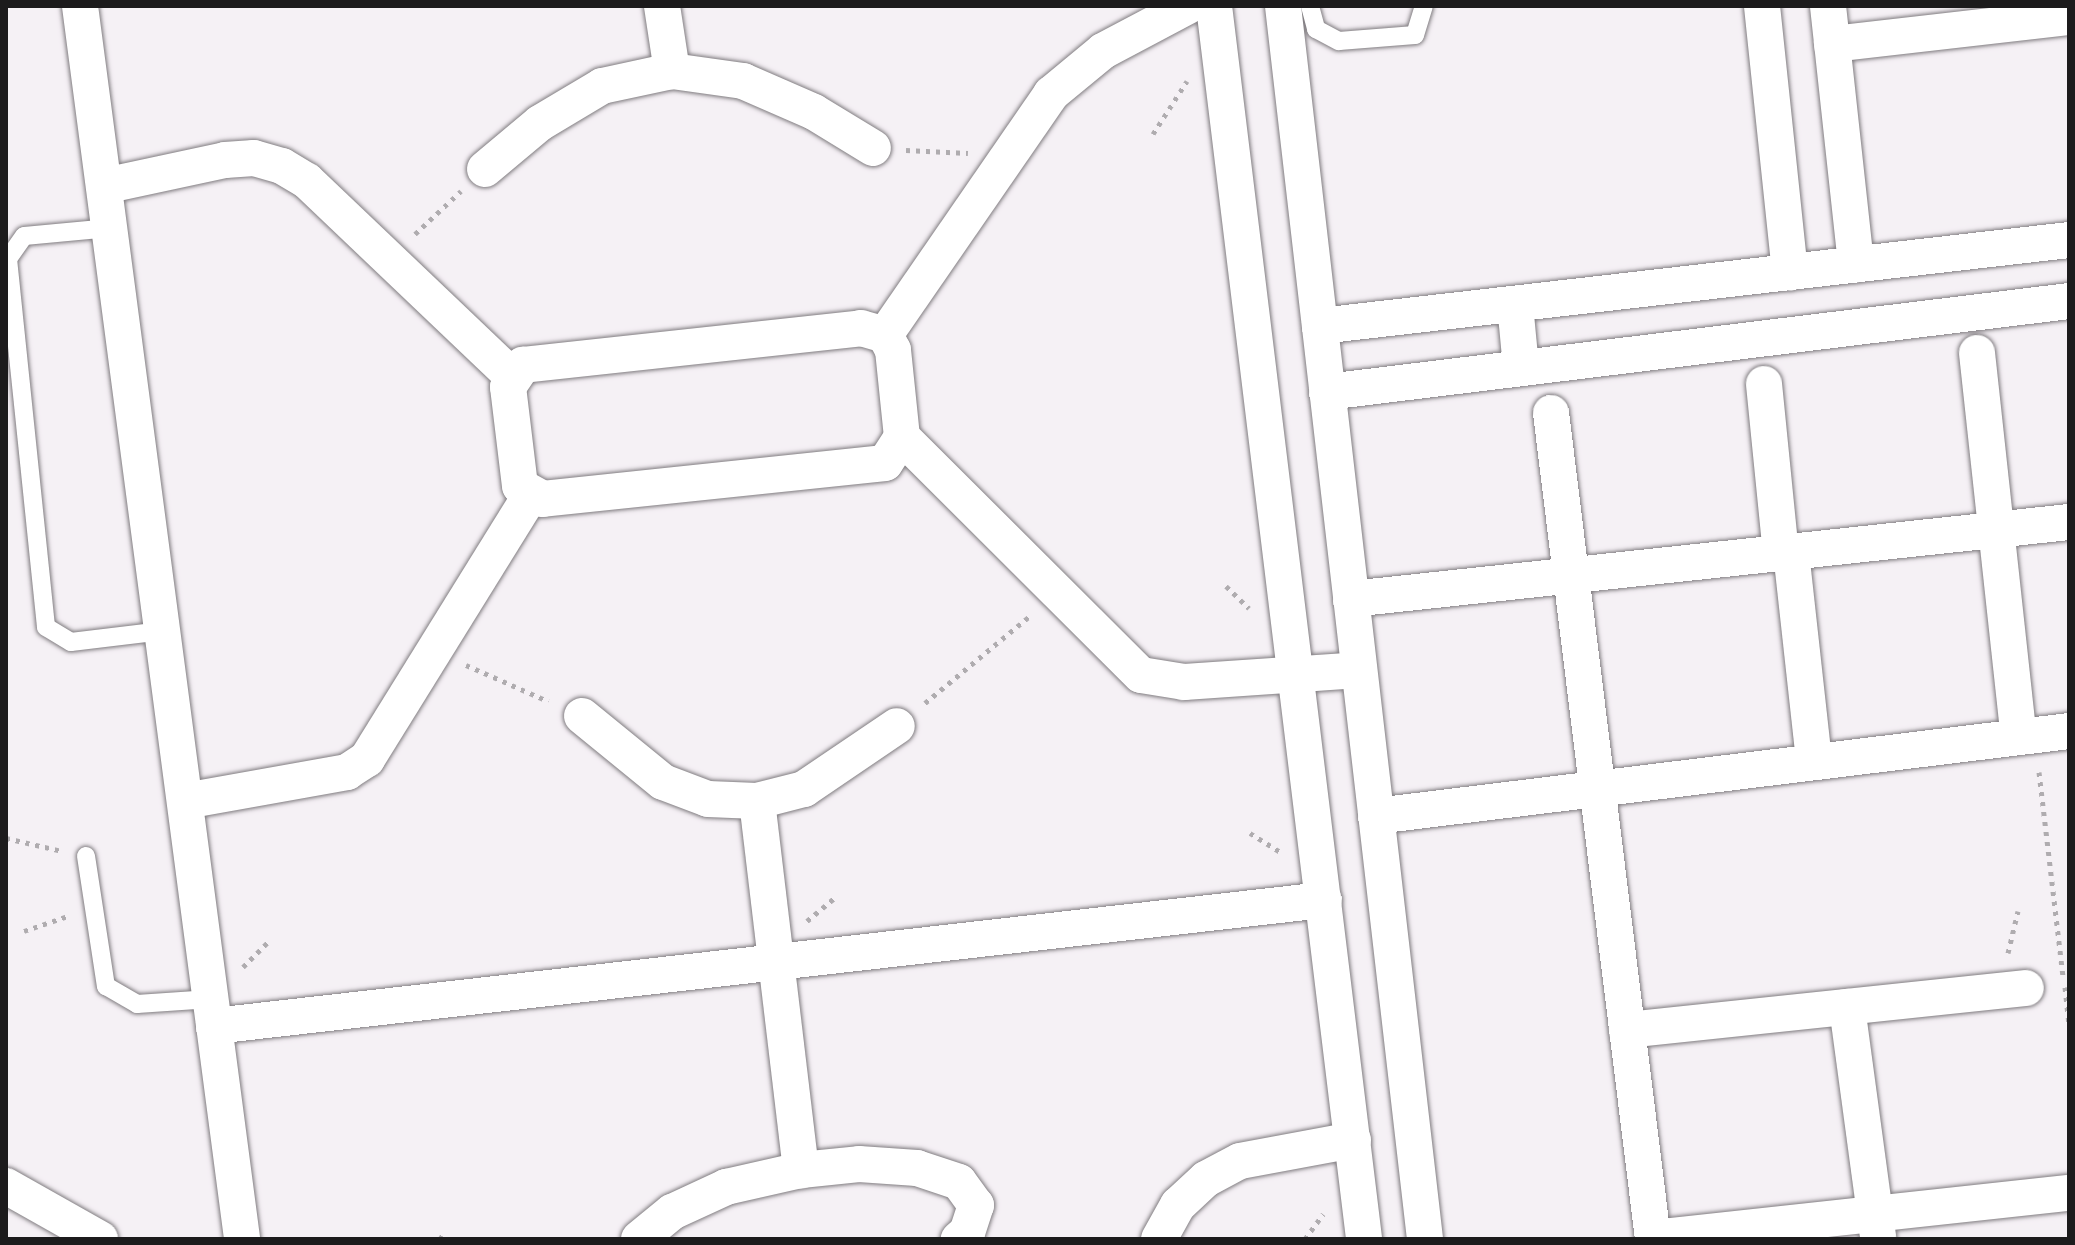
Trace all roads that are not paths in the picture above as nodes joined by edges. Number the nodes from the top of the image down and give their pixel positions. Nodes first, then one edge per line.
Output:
1 (80, 6) edge
2 (662, 6) edge
3 (1188, 6) edge
4 (1214, 6) edge
5 (1283, 6) edge
6 (1310, 6) edge
7 (1424, 6) edge
8 (1762, 6) edge
9 (1828, 6) edge
10 (2054, 14) edge
11 (1832, 44) junction
12 (672, 71) junction
13 (873, 148) road end
14 (485, 169) road end
15 (104, 186) junction
16 (110, 228) junction
17 (2069, 240) edge
18 (1856, 264) junction
19 (1790, 273) junction
20 (2069, 301) edge
21 (1515, 304) junction
22 (1320, 326) junction
23 (885, 335) junction
24 (1977, 353) dead end
25 (1521, 368) junction
26 (512, 376) junction
27 (1764, 384) dead end
28 (1327, 392) junction
29 (1551, 413) dead end
30 (902, 437) junction
31 (530, 496) junction
32 (2069, 522) edge
33 (1996, 530) junction
34 (1786, 552) junction
35 (1571, 575) junction
36 (1351, 599) junction
37 (162, 631) junction
38 (1359, 670) junction
39 (1296, 675) junction
40 (582, 716) road end
41 (897, 726) road end
42 (2041, 735) edge
43 (1814, 762) junction
44 (1597, 789) junction
45 (185, 801) junction
46 (757, 801) junction
47 (1376, 816) junction
48 (86, 856) road end
49 (1324, 900) junction
50 (776, 962) junction
51 (2026, 988) dead end
52 (1847, 1007) junction
53 (212, 1013) junction
54 (1627, 1030) junction
55 (1353, 1140) junction
56 (801, 1170) junction
57 (6, 1186) edge
58 (2069, 1193) edge
59 (1877, 1227) edge
60 (100, 1239) edge
61 (242, 1239) edge
62 (639, 1239) edge
63 (959, 1239) edge
64 (1159, 1239) edge
65 (1364, 1239) edge
66 (1425, 1239) edge
67 (1653, 1239) edge

1 - 15 street
2 - 12 street
3 - 23 street
4 - 39 street
5 - 22 street
6 - 7 lane
8 - 19 street
9 - 11 street
10 - 11 street
11 - 18 street
12 - 13 street
12 - 14 street
15 - 16 street
15 - 26 street
16 - 37 street
16 - 37 lane
17 - 18 street
18 - 19 street
19 - 21 street
20 - 25 street
21 - 22 street
21 - 25 street
22 - 28 street
23 - 26 street
23 - 30 street
24 - 33 street
25 - 28 street
26 - 31 street
27 - 34 street
28 - 36 street
29 - 35 street
30 - 31 street
30 - 39 street
31 - 45 street
32 - 33 street
33 - 34 street
33 - 42 street
34 - 35 street
34 - 43 street
35 - 36 street
35 - 44 street
36 - 38 street
37 - 45 street
38 - 39 street
38 - 47 street
39 - 49 street
40 - 46 street
41 - 46 street
42 - 43 street
43 - 44 street
44 - 47 street
44 - 54 street
45 - 53 street
46 - 50 street
47 - 66 street
48 - 53 lane
49 - 50 street
49 - 55 street
50 - 53 street
50 - 56 street
51 - 52 street
52 - 54 street
52 - 59 street
53 - 61 street
54 - 67 street
55 - 64 street
55 - 65 street
56 - 62 street
56 - 63 street
57 - 60 street
58 - 59 street
59 - 67 street

